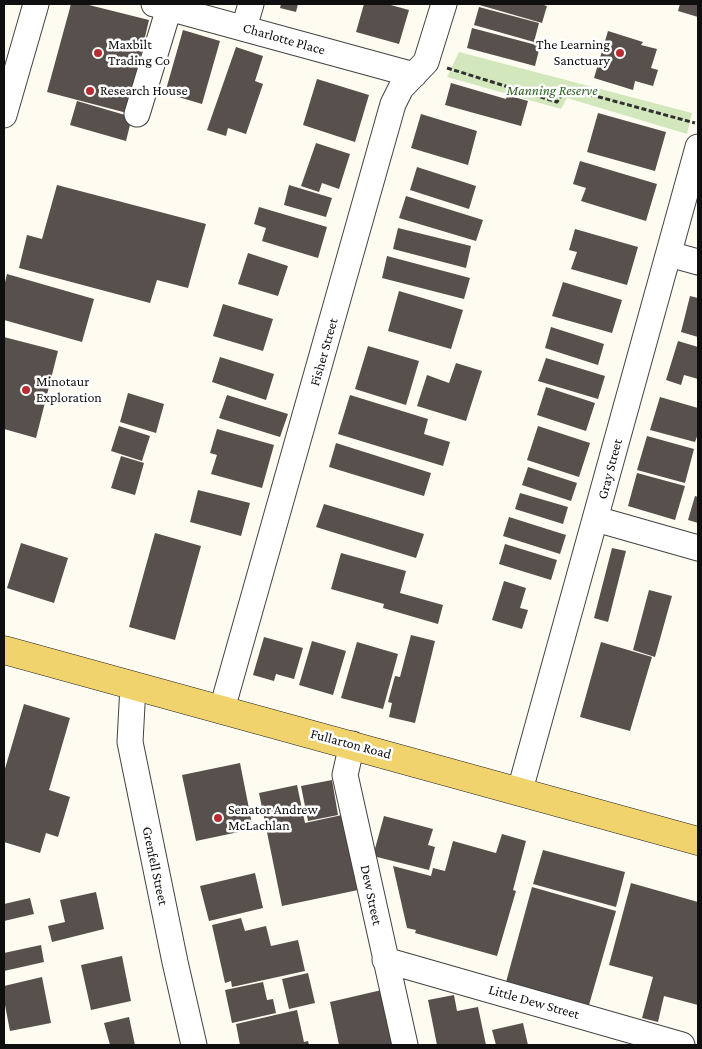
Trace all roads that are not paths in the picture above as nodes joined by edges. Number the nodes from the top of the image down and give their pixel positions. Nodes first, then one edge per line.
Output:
1 (36, 4) edge
2 (251, 4) edge
3 (444, 4) edge
4 (161, 6) edge
5 (244, 28) junction
6 (420, 69) junction
7 (137, 114) dead end
8 (4, 116) edge
9 (698, 147) edge
10 (669, 254) junction
11 (698, 262) edge
12 (596, 519) junction
13 (698, 548) edge
14 (4, 650) edge
15 (133, 686) junction
16 (222, 709) junction
17 (352, 744) junction
18 (520, 790) junction
19 (698, 841) edge
20 (385, 960) junction
21 (194, 1045) edge
22 (404, 1045) edge
23 (682, 1045) edge

1 - 8 street
2 - 5 street
3 - 6 street, Fisher Street
4 - 5 street, Charlotte Place
4 - 7 street
5 - 6 street, Charlotte Place
6 - 16 street, Fisher Street
9 - 10 street, Gray Street
10 - 11 street
10 - 12 street, Gray Street
12 - 13 street
12 - 18 street, Gray Street
14 - 15 main road, Fullarton Road
15 - 16 main road, Fullarton Road
15 - 21 street, Grenfell Street
16 - 17 main road, Fullarton Road
17 - 18 main road, Fullarton Road
17 - 20 street, Dew Street
18 - 19 main road, Fullarton Road
20 - 22 street, Dew Street
20 - 23 street, Little Dew Street

